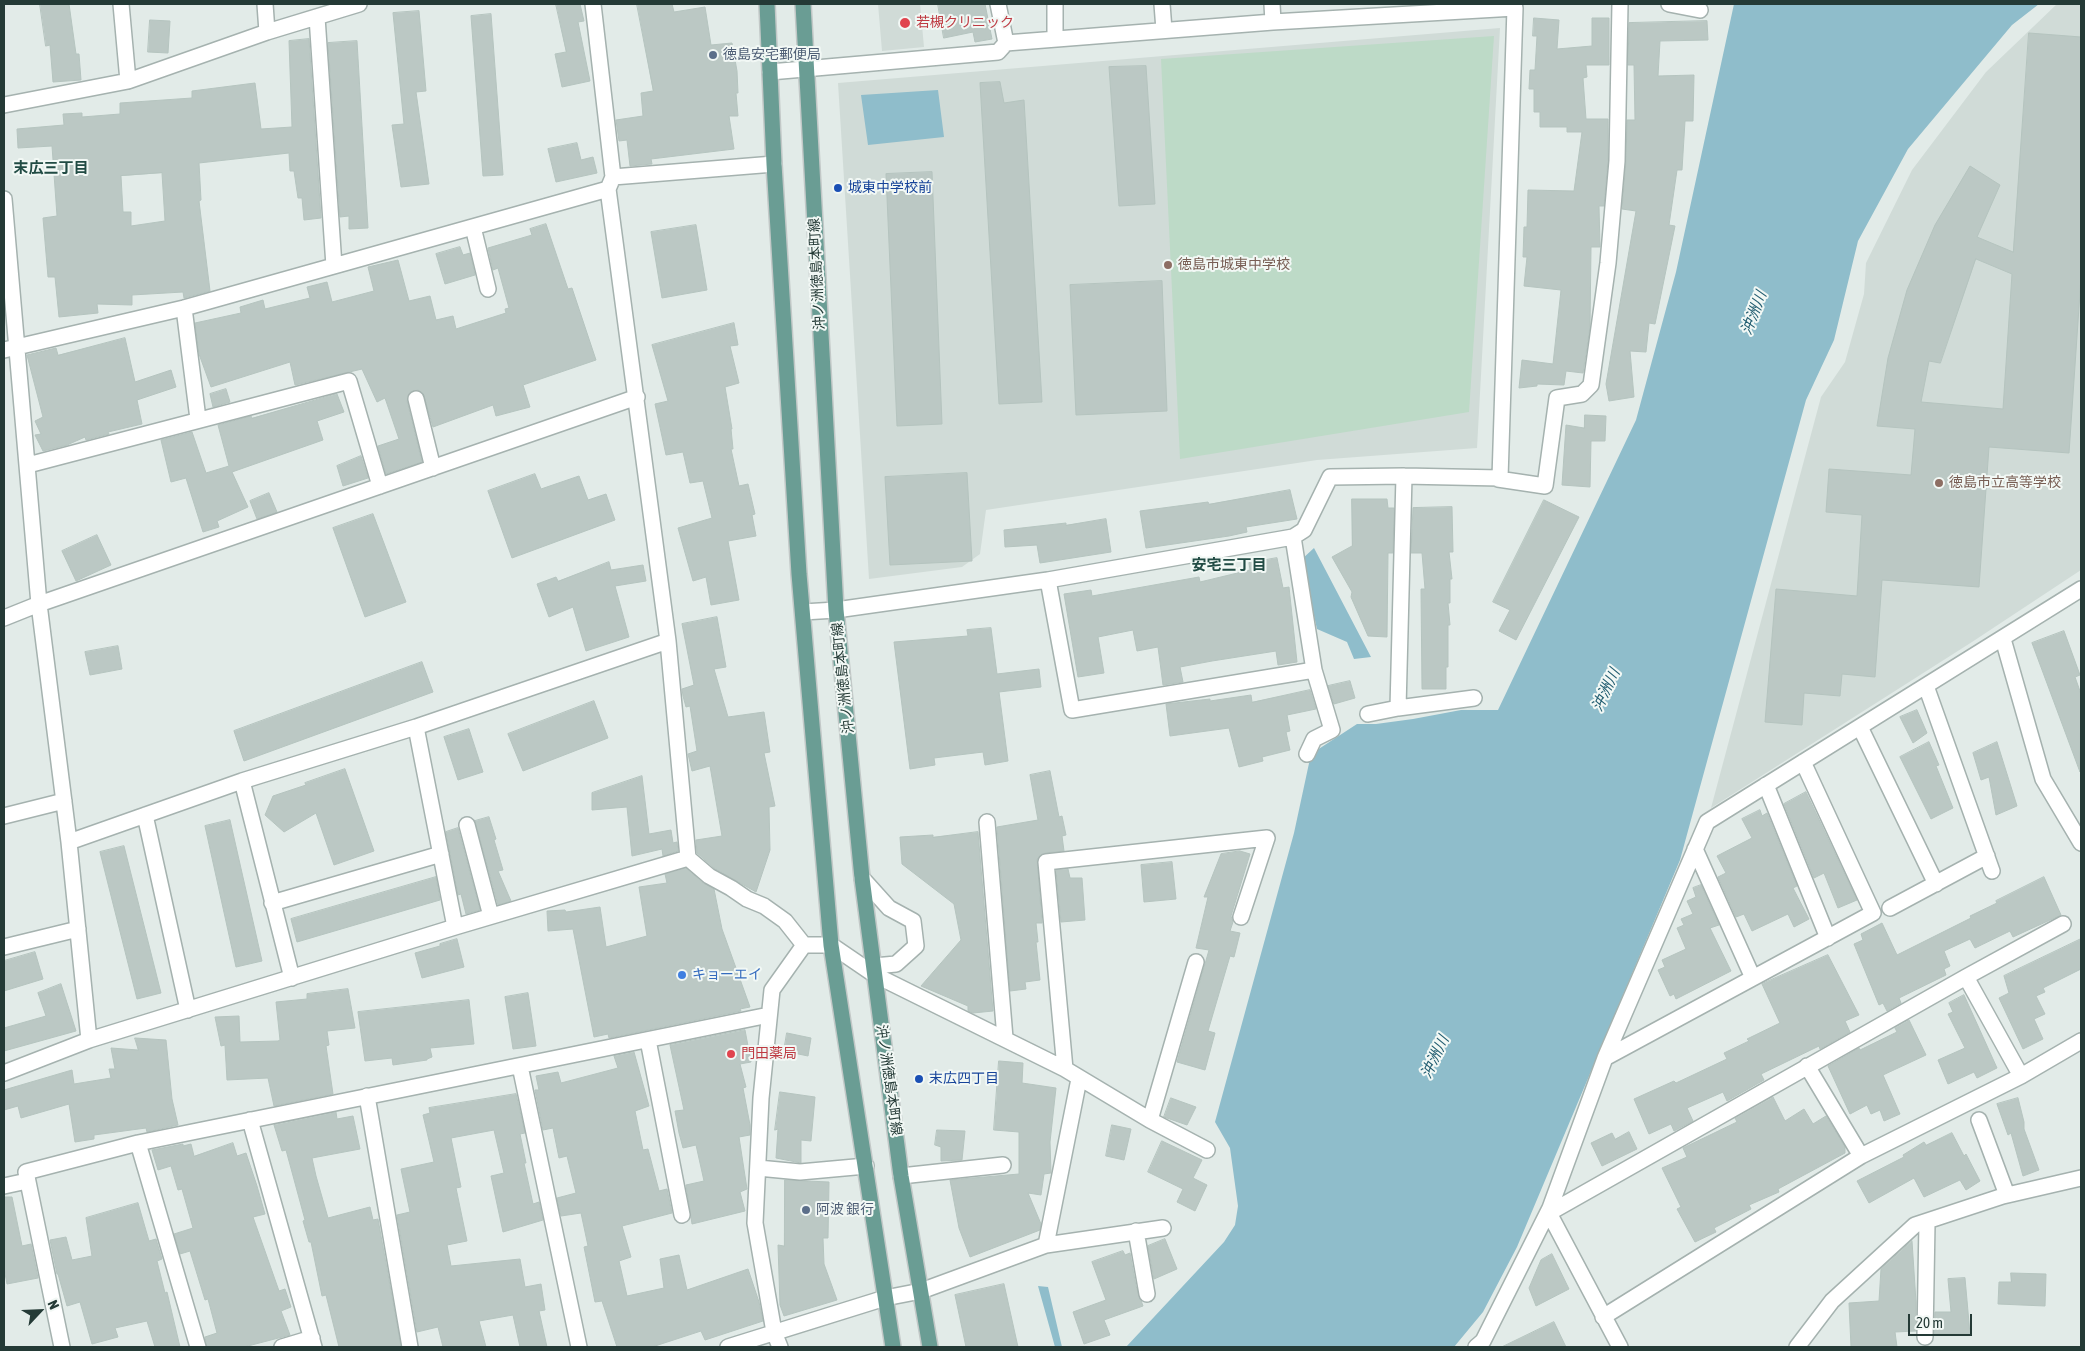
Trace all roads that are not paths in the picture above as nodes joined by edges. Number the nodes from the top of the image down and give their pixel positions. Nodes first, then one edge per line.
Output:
1 (121, 4) edge
2 (265, 4) edge
3 (359, 4) edge
4 (593, 4) edge
5 (767, 4) edge
6 (803, 4) edge
7 (998, 4) edge
8 (1055, 4) edge
9 (1162, 4) edge
10 (1272, 4) edge
11 (1620, 4) edge
12 (1669, 4) edge
13 (1518, 6) edge
14 (1370, 10) edge
15 (1700, 10) dead end
16 (317, 16) junction
17 (1273, 22) junction
18 (1164, 30) junction
19 (267, 32) junction
20 (1055, 39) junction
21 (1006, 43) junction
22 (806, 69) junction
23 (770, 72) junction
24 (128, 81) junction
25 (4, 106) edge
26 (774, 164) junction
27 (610, 183) junction
28 (4, 199) edge
29 (473, 227) junction
30 (334, 266) junction
31 (488, 289) dead end
32 (184, 308) junction
33 (11, 348) edge
34 (637, 397) junction
35 (416, 399) dead end
36 (198, 419) junction
37 (28, 464) junction
38 (433, 468) junction
39 (1404, 476) junction
40 (1499, 478) junction
41 (380, 486) junction
42 (1293, 537) junction
43 (1048, 580) junction
44 (2081, 589) edge
45 (39, 604) junction
46 (836, 610) junction
47 (802, 612) junction
48 (4, 618) edge
49 (2003, 639) junction
50 (668, 641) junction
51 (1314, 670) junction
52 (1926, 686) junction
53 (1474, 698) dead end
54 (1398, 708) junction
55 (1368, 714) dead end
56 (416, 727) junction
57 (1860, 727) junction
58 (1307, 754) dead end
59 (1803, 762) junction
60 (242, 781) junction
61 (1766, 785) junction
62 (64, 801) junction
63 (145, 815) junction
64 (4, 816) edge
65 (987, 822) dead end
66 (467, 825) dead end
67 (68, 842) junction
68 (2081, 843) edge
69 (1695, 849) junction
70 (441, 854) junction
71 (1987, 856) junction
72 (688, 858) junction
73 (1992, 872) dead end
74 (862, 878) junction
75 (1936, 884) junction
76 (272, 903) junction
77 (1890, 908) dead end
78 (491, 916) junction
79 (1241, 918) dead end
80 (2063, 924) dead end
81 (455, 927) junction
82 (78, 929) junction
83 (1828, 938) junction
84 (804, 945) junction
85 (831, 945) junction
86 (4, 947) edge
87 (1196, 962) dead end
88 (874, 971) junction
89 (1966, 977) junction
90 (292, 978) junction
91 (1753, 978) junction
92 (188, 1010) junction
93 (769, 1016) junction
94 (1006, 1038) junction
95 (89, 1040) junction
96 (648, 1040) junction
97 (2081, 1041) edge
98 (1605, 1058) junction
99 (520, 1066) junction
100 (1807, 1066) junction
101 (1065, 1069) junction
102 (4, 1073) edge
103 (2021, 1076) junction
104 (1079, 1079) junction
105 (367, 1096) junction
106 (250, 1120) junction
107 (1150, 1120) junction
108 (1979, 1120) dead end
109 (138, 1143) junction
110 (1207, 1150) dead end
111 (1861, 1156) junction
112 (1003, 1165) dead end
113 (866, 1166) junction
114 (758, 1168) junction
115 (902, 1176) junction
116 (2081, 1178) edge
117 (28, 1181) junction
118 (4, 1186) edge
119 (2007, 1195) junction
120 (1550, 1210) junction
121 (682, 1215) dead end
122 (1927, 1222) junction
123 (1163, 1228) dead end
124 (1136, 1231) junction
125 (1046, 1245) junction
126 (921, 1291) junction
127 (1147, 1294) dead end
128 (885, 1298) junction
129 (1603, 1317) junction
130 (774, 1332) junction
131 (1925, 1337) dead end
132 (313, 1343) edge
133 (1482, 1345) edge
134 (62, 1347) edge
135 (198, 1347) edge
136 (282, 1347) edge
137 (410, 1347) edge
138 (579, 1347) edge
139 (728, 1347) edge
140 (780, 1347) edge
141 (893, 1347) edge
142 (930, 1347) edge
143 (1620, 1347) edge
144 (1797, 1347) edge

1 - 24 street
2 - 19 street
3 - 16 street
4 - 27 street
5 - 23 main road
6 - 22 main road, 沖ノ洲徳島本町線
7 - 21 street
8 - 20 street
9 - 18 street
10 - 17 street
11 - 40 street
12 - 15 street
13 - 14 street
13 - 40 street
14 - 17 street
16 - 19 street
16 - 30 street
17 - 18 street
18 - 20 street
19 - 24 street
20 - 21 street
21 - 22 street
22 - 23 street
22 - 46 main road, 沖ノ洲徳島本町線
23 - 26 main road
24 - 25 street
26 - 27 street
26 - 47 main road
27 - 29 street
27 - 34 street
28 - 33 street
29 - 30 street
29 - 31 street
30 - 32 street
32 - 33 street
32 - 36 street
33 - 37 street
34 - 38 street
34 - 50 street
35 - 38 street
36 - 37 street
36 - 41 street
37 - 45 street
38 - 41 street
39 - 40 street
39 - 42 street
39 - 54 street
41 - 45 street
42 - 43 street
42 - 51 street
43 - 46 street
43 - 51 street
44 - 49 street
45 - 48 street
45 - 62 street
46 - 47 street
46 - 74 main road, 沖ノ洲徳島本町線
47 - 85 main road
49 - 52 street
49 - 68 street
50 - 56 street
50 - 72 street
51 - 58 street
52 - 57 street
52 - 71 street
53 - 54 street
54 - 55 street
56 - 60 street
56 - 70 street
57 - 59 street
57 - 75 street
59 - 61 street
59 - 83 street
60 - 63 street
60 - 76 street
61 - 69 street
61 - 83 street
62 - 64 street
62 - 67 street
63 - 67 street
63 - 92 street
65 - 94 street
66 - 78 street
67 - 82 street
69 - 91 street
69 - 98 street
70 - 76 street
70 - 81 street
71 - 73 street
71 - 75 street
72 - 78 street
72 - 84 street
74 - 88 main road, 沖ノ洲徳島本町線
74 - 88 street
75 - 77 street
76 - 90 street
78 - 81 street
79 - 101 street
80 - 89 street
81 - 90 street
82 - 86 street
82 - 95 street
83 - 91 street
84 - 85 street
84 - 93 street
85 - 88 street
85 - 113 main road
87 - 107 street
88 - 94 street
88 - 115 main road, 沖ノ洲徳島本町線
89 - 100 street
89 - 103 street
90 - 92 street
91 - 98 street
92 - 95 street
93 - 96 street
93 - 114 street
94 - 101 street
95 - 102 street
96 - 99 street
96 - 121 street
97 - 103 street
98 - 120 street
99 - 105 street
99 - 138 street
100 - 111 street
100 - 120 street
101 - 104 street
103 - 111 street
104 - 107 street
104 - 125 street
105 - 106 street
105 - 137 street
106 - 109 street
106 - 132 street
107 - 110 street
108 - 119 street
109 - 117 street
109 - 135 street
111 - 129 street
112 - 115 street
113 - 114 street
113 - 128 main road
114 - 130 street
115 - 126 main road, 沖ノ洲徳島本町線
116 - 119 street
117 - 118 street
117 - 134 street
119 - 122 street
120 - 129 street
120 - 133 street
122 - 131 street
122 - 144 street
123 - 124 street
124 - 125 street
124 - 127 street
125 - 126 street
126 - 128 street
126 - 142 main road, 沖ノ洲徳島本町線
128 - 130 street
128 - 141 main road
129 - 143 street
130 - 139 street
130 - 140 street
132 - 136 street

